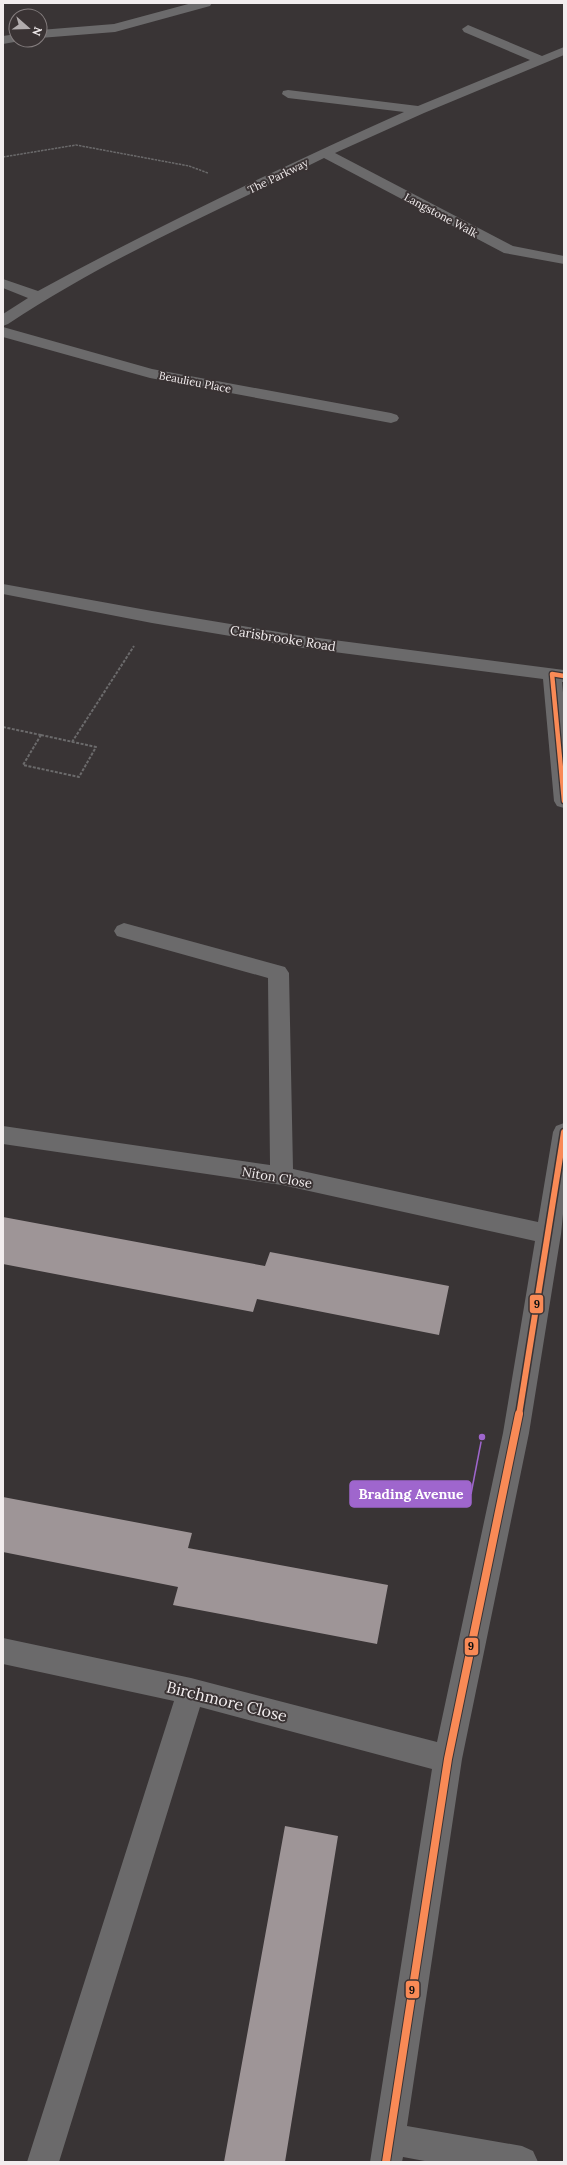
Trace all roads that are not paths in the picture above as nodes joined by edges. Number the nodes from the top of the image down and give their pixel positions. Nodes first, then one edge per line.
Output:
1 (206, 3) edge
2 (468, 29) dead end
3 (48, 33) edge
4 (564, 51) edge
5 (541, 60) junction
6 (288, 94) dead end
7 (419, 110) junction
8 (324, 153) junction
9 (564, 260) edge
10 (3, 283) edge
11 (39, 297) junction
12 (3, 321) edge
13 (3, 332) edge
14 (391, 418) dead end
15 (4, 591) edge
16 (558, 675) edge
17 (564, 801) edge
18 (124, 931) dead end
19 (564, 1132) edge
20 (3, 1135) edge
21 (282, 1176) junction
22 (549, 1234) junction
23 (3, 1651) edge
24 (191, 1691) junction
25 (448, 1759) junction
26 (388, 2151) edge
27 (43, 2162) edge
28 (522, 2162) edge

1 - 3 street
2 - 5 street
4 - 5 street, The Parkway
5 - 7 street, The Parkway
6 - 7 street
7 - 8 street, The Parkway
8 - 9 street, Langstone Walk
8 - 11 street, The Parkway
10 - 11 street
11 - 12 street, The Parkway
13 - 14 street, Beaulieu Place
15 - 16 street, Carisbrooke Road
16 - 17 street
18 - 21 street
19 - 22 street
20 - 21 street, Niton Close
21 - 22 street, Niton Close
22 - 25 street
23 - 24 street, Birchmore Close
24 - 25 street, Birchmore Close
24 - 27 street
25 - 26 street
26 - 28 street

